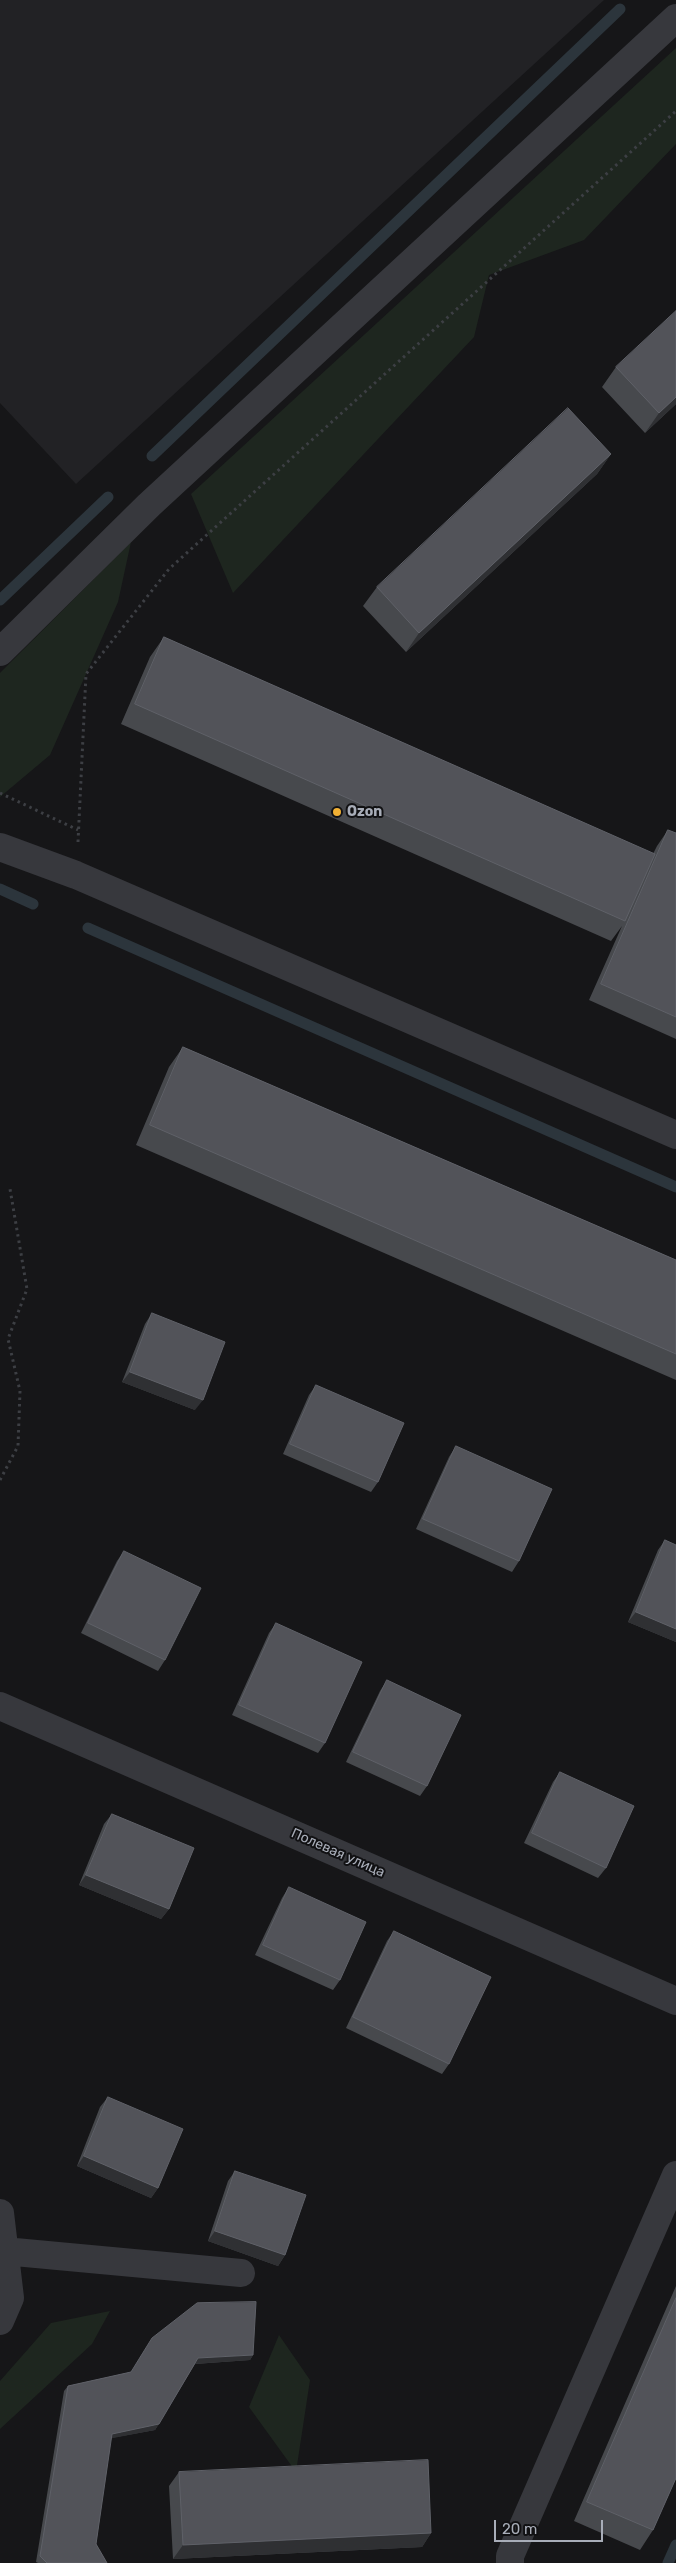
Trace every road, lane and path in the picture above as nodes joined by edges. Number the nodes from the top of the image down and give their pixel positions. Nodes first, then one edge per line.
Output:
1 (676, 18) edge
2 (676, 112) edge
3 (0, 652) edge
4 (0, 793) edge
5 (78, 830) junction
6 (0, 847) edge
7 (76, 875) junction
8 (676, 1135) edge
9 (10, 1189) dead end
10 (0, 1480) edge
11 (0, 1706) edge
12 (676, 2000) edge
13 (676, 2175) edge
14 (0, 2213) edge
15 (4, 2251) junction
16 (241, 2273) dead end
17 (0, 2321) edge
18 (510, 2563) edge

1 - 3 street
2 - 5 path
4 - 5 path
5 - 7 path
6 - 7 street
7 - 8 street
9 - 10 path
11 - 12 street, Полевая улица
13 - 18 street
14 - 15 street
15 - 16 street
15 - 17 street

